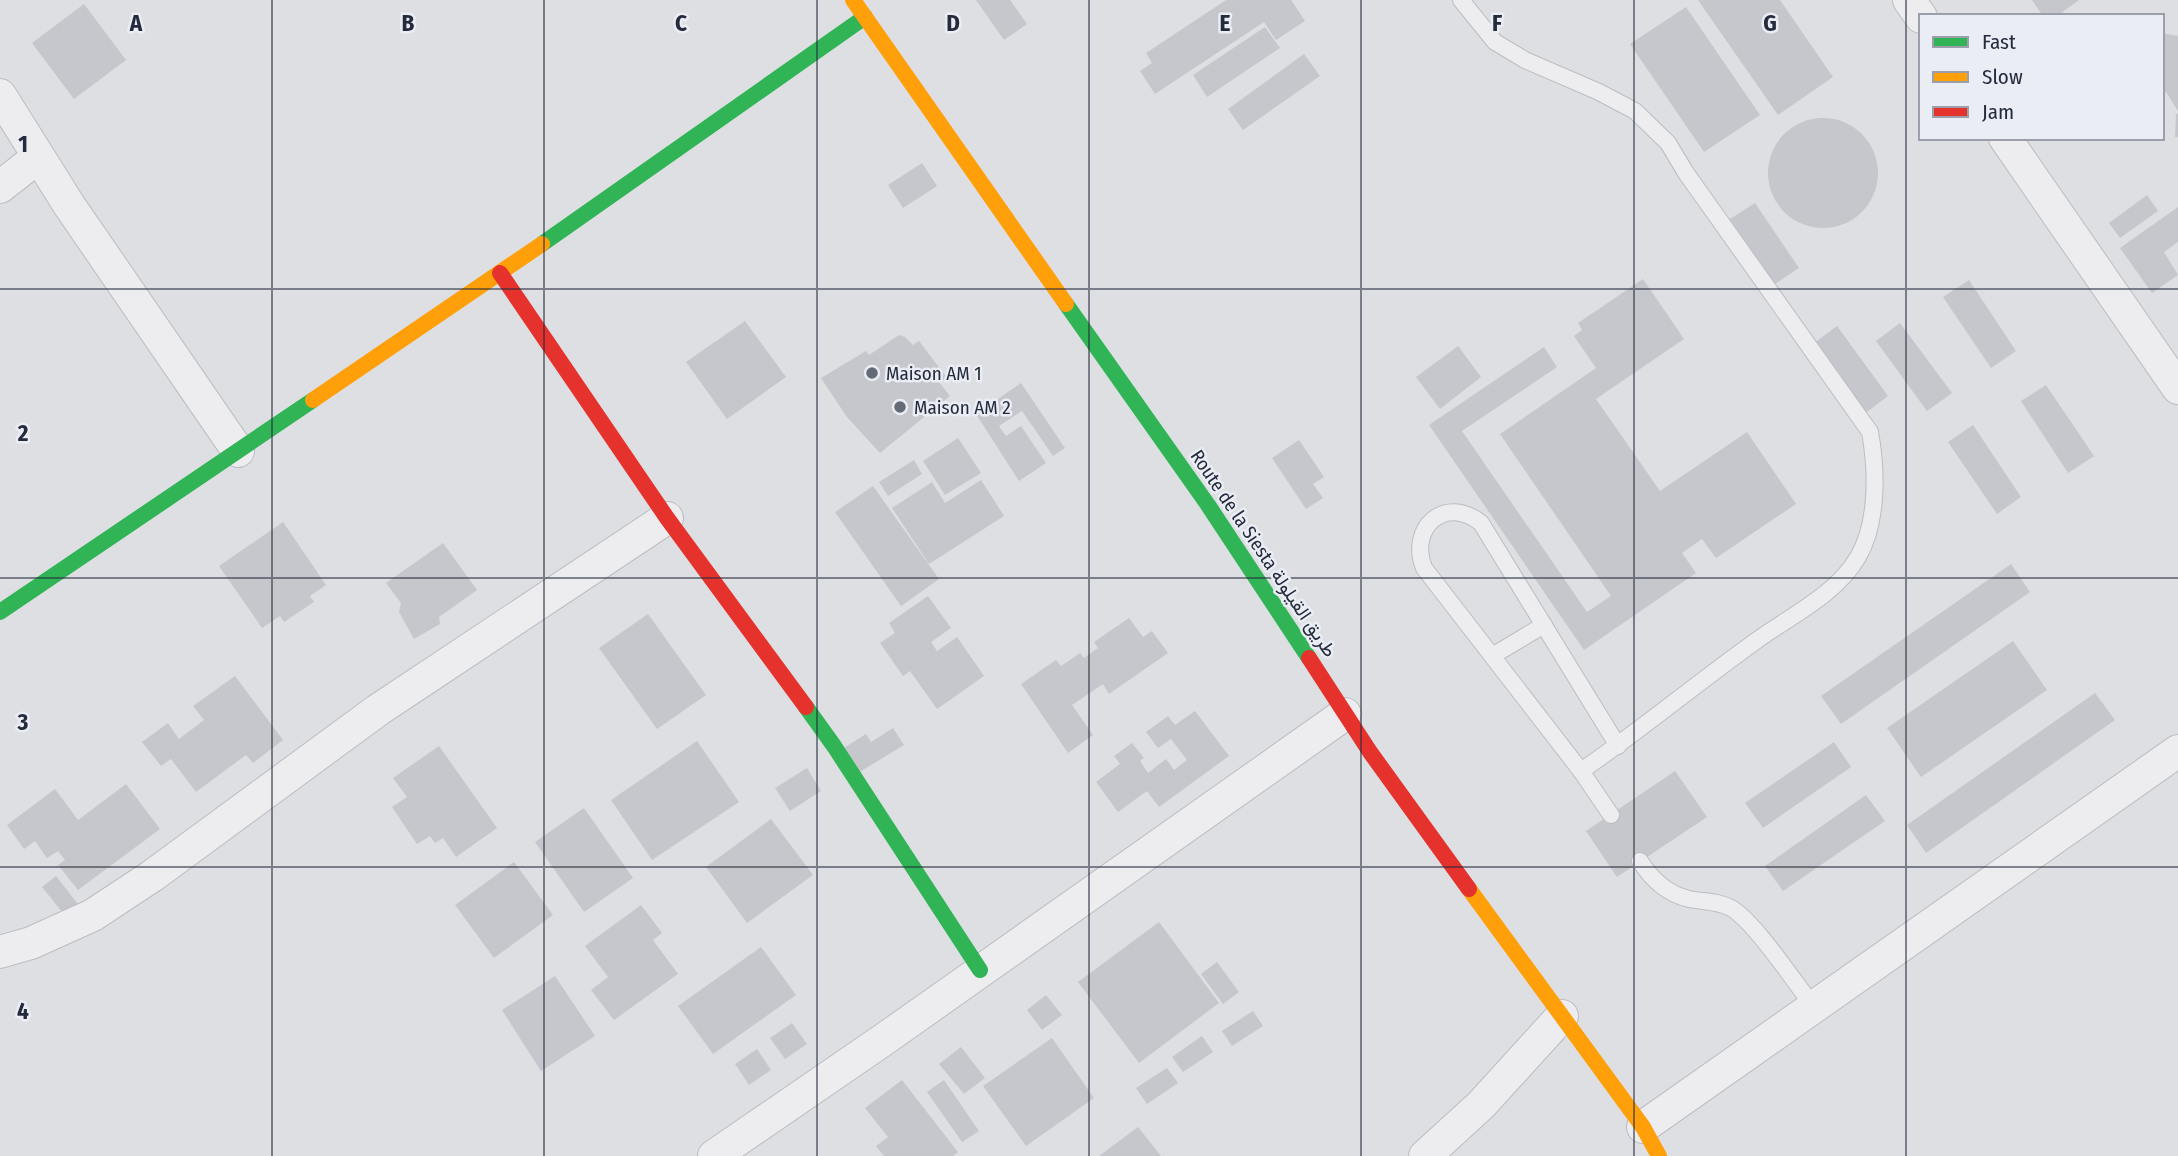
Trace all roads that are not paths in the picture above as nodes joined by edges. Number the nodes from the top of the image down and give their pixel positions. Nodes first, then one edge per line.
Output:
1 (853, 0) edge
2 (1461, 0) edge
3 (865, 17) junction
4 (0, 95) edge
5 (2006, 140) edge
6 (37, 158) junction
7 (0, 187) edge
8 (500, 273) junction
9 (2178, 388) edge
10 (238, 451) junction
11 (667, 518) junction
12 (0, 611) edge
13 (1544, 625) junction
14 (1492, 656) junction
15 (1345, 714) junction
16 (1618, 746) junction
17 (2178, 751) edge
18 (1581, 771) junction
19 (1611, 815) dead end
20 (1640, 861) dead end
21 (0, 951) edge
22 (980, 970) junction
23 (1814, 1007) junction
24 (1562, 1016) junction
25 (1643, 1127) junction
26 (714, 1156) edge
27 (1425, 1156) edge
28 (1660, 1156) edge

1 - 3 street, Route de la Siesta طريق القيلولة
2 - 16 lane
3 - 8 street
3 - 15 street, Route de la Siesta طريق القيلولة
4 - 6 street
5 - 9 street
6 - 7 street
6 - 10 street
8 - 10 street
8 - 11 street
10 - 12 street
11 - 21 street
11 - 22 street
13 - 14 lane
13 - 14 lane
13 - 16 lane
14 - 18 lane
15 - 22 street
15 - 24 street, Route de la Siesta طريق القيلولة
16 - 18 lane
17 - 23 street
18 - 19 lane
20 - 23 lane
22 - 26 street
23 - 25 street
24 - 25 street, Route de la Siesta طريق القيلولة
24 - 27 street
25 - 28 street, Route de la Siesta طريق القيلولة

